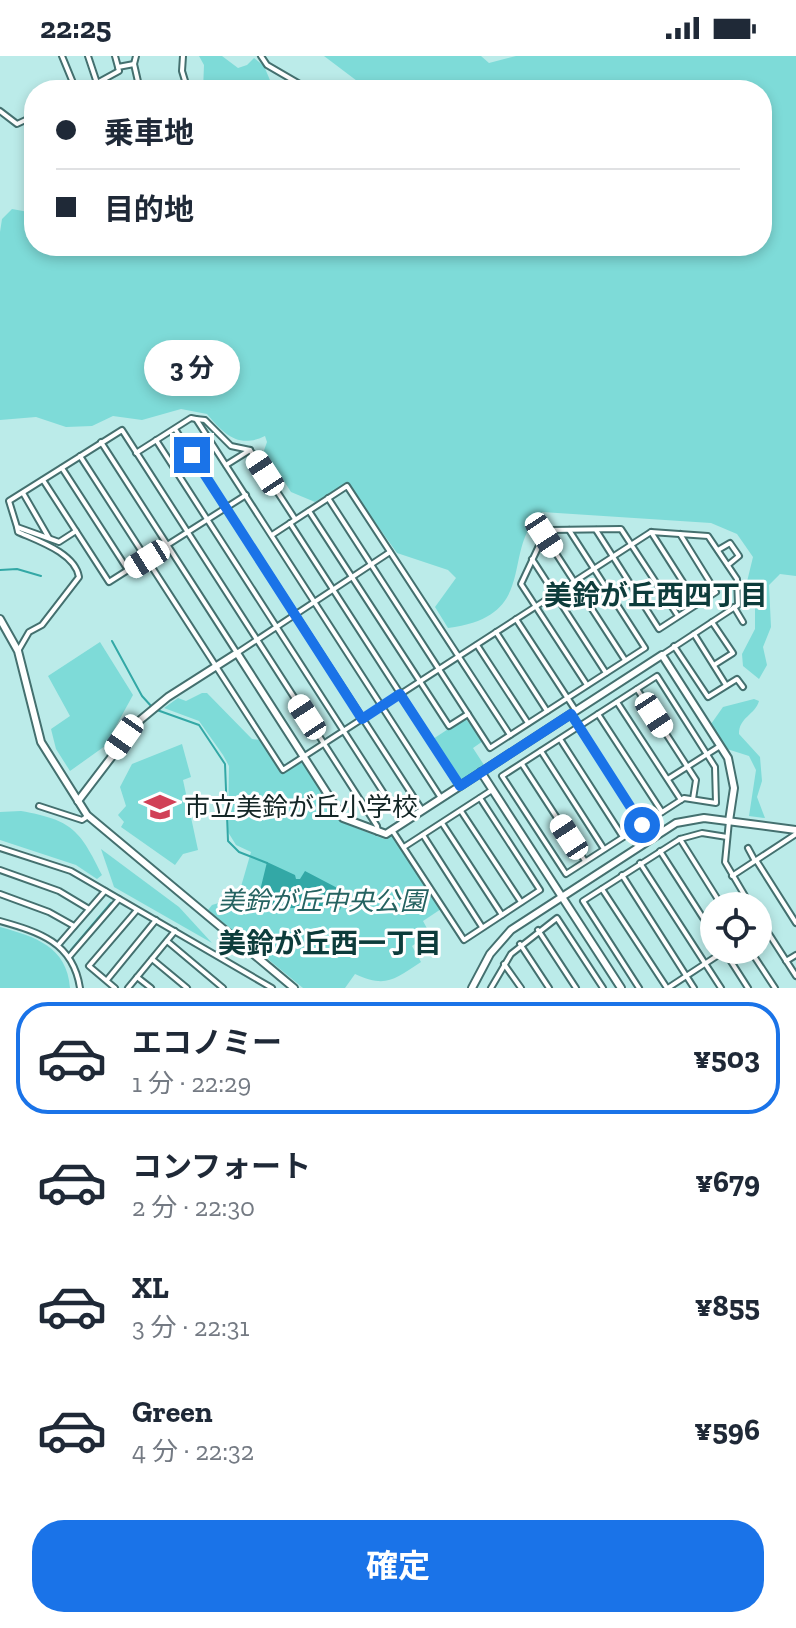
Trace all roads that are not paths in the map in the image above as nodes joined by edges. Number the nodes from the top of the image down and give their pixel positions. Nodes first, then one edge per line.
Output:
1 (62, 56) edge
2 (87, 56) edge
3 (115, 56) edge
4 (136, 56) edge
5 (183, 56) edge
6 (261, 56) edge
7 (134, 64) junction
8 (118, 67) junction
9 (72, 80) edge
10 (96, 80) edge
11 (102, 80) edge
12 (138, 80) edge
13 (186, 80) edge
14 (293, 80) edge
15 (0, 111) edge
16 (24, 121) edge
17 (196, 419) junction
18 (175, 429) junction
19 (156, 440) junction
20 (101, 442) junction
21 (250, 450) junction
22 (136, 453) junction
23 (80, 456) junction
24 (226, 465) junction
25 (62, 467) junction
26 (43, 480) junction
27 (23, 493) junction
28 (246, 495) junction
29 (328, 498) junction
30 (226, 508) junction
31 (309, 511) junction
32 (207, 520) junction
33 (293, 521) junction
34 (17, 527) junction
35 (569, 530) junction
36 (596, 530) junction
37 (76, 531) junction
38 (188, 532) junction
39 (651, 532) junction
40 (680, 534) junction
41 (272, 535) junction
42 (544, 535) junction
43 (49, 538) junction
44 (168, 545) junction
45 (631, 545) junction
46 (718, 550) junction
47 (390, 552) junction
48 (613, 557) junction
49 (147, 559) junction
50 (532, 559) junction
51 (372, 565) junction
52 (728, 565) junction
53 (593, 569) junction
54 (128, 570) junction
55 (353, 577) junction
56 (574, 581) junction
57 (333, 590) junction
58 (555, 594) junction
59 (315, 602) junction
60 (697, 604) junction
61 (536, 606) junction
62 (734, 607) junction
63 (295, 615) junction
64 (678, 616) junction
65 (0, 619) edge
66 (516, 619) junction
67 (712, 622) junction
68 (743, 622) dead end
69 (276, 627) junction
70 (496, 632) junction
71 (694, 634) junction
72 (256, 640) junction
73 (477, 645) junction
74 (674, 646) junction
75 (18, 651) junction
76 (237, 653) junction
77 (662, 655) junction
78 (458, 657) junction
79 (625, 661) junction
80 (217, 665) junction
81 (714, 665) junction
82 (439, 669) junction
83 (606, 673) junction
84 (420, 682) junction
85 (587, 685) junction
86 (726, 685) junction
87 (743, 687) dead end
88 (637, 689) junction
89 (400, 694) junction
90 (568, 698) junction
91 (617, 702) junction
92 (381, 706) junction
93 (547, 711) junction
94 (573, 712) junction
95 (468, 714) junction
96 (598, 714) junction
97 (362, 719) junction
98 (529, 723) junction
99 (579, 727) junction
100 (343, 731) junction
101 (510, 735) junction
102 (560, 739) junction
103 (324, 743) junction
104 (720, 746) junction
105 (541, 751) junction
106 (707, 754) junction
107 (304, 757) junction
108 (522, 764) junction
109 (687, 767) junction
110 (481, 772) junction
111 (668, 779) junction
112 (460, 786) junction
113 (493, 790) junction
114 (441, 798) junction
115 (480, 798) junction
116 (693, 799) junction
117 (681, 800) junction
118 (78, 801) junction
119 (39, 806) dead end
120 (422, 810) junction
121 (461, 811) junction
122 (662, 812) junction
123 (88, 816) junction
124 (729, 821) junction
125 (403, 823) junction
126 (442, 823) junction
127 (642, 825) junction
128 (392, 830) junction
129 (796, 832) edge
130 (378, 833) junction
131 (423, 835) junction
132 (623, 837) junction
133 (727, 837) junction
134 (680, 839) junction
135 (404, 847) junction
136 (0, 848) edge
137 (748, 848) dead end
138 (604, 849) junction
139 (660, 851) junction
140 (585, 861) junction
141 (755, 861) junction
142 (640, 863) junction
143 (0, 870) edge
144 (622, 875) junction
145 (732, 876) junction
146 (602, 889) junction
147 (105, 891) junction
148 (713, 892) edge
149 (742, 892) edge
150 (0, 894) edge
151 (562, 896) junction
152 (119, 899) junction
153 (521, 903) junction
154 (89, 909) junction
155 (137, 910) junction
156 (700, 913) edge
157 (502, 915) junction
158 (156, 920) junction
159 (0, 921) edge
160 (796, 923) edge
161 (74, 926) junction
162 (482, 928) junction
163 (538, 930) junction
164 (175, 931) junction
165 (772, 939) edge
166 (167, 941) junction
167 (59, 944) junction
168 (520, 944) junction
169 (700, 955) edge
170 (796, 955) edge
171 (69, 957) junction
172 (152, 959) junction
173 (786, 961) junction
174 (504, 964) junction
175 (704, 964) edge
176 (706, 964) edge
177 (733, 964) edge
178 (759, 964) edge
179 (686, 976) junction
180 (796, 976) edge
181 (137, 977) junction
182 (106, 980) junction
183 (80, 988) edge
184 (115, 988) edge
185 (128, 988) edge
186 (151, 988) edge
187 (187, 988) edge
188 (223, 988) edge
189 (272, 988) edge
190 (294, 988) edge
191 (472, 988) edge
192 (492, 988) edge
193 (521, 988) edge
194 (549, 988) edge
195 (576, 988) edge
196 (603, 988) edge
197 (621, 988) edge
198 (639, 988) edge
199 (667, 988) edge
200 (694, 988) edge
201 (721, 988) edge
202 (748, 988) edge
203 (775, 988) edge

1 - 9 street
2 - 10 street
3 - 8 street
4 - 7 street
5 - 13 street
6 - 14 street
7 - 8 street
7 - 12 street
8 - 11 street
15 - 16 street
17 - 18 street
17 - 21 street
17 - 24 street
18 - 19 street
18 - 30 street
19 - 22 street
19 - 32 street
20 - 22 street
20 - 23 street
20 - 44 street
21 - 24 street
21 - 33 street
22 - 38 street
23 - 25 street
23 - 49 street
24 - 28 street
25 - 26 street
25 - 54 street
26 - 27 street
26 - 37 street
27 - 34 street
27 - 43 street
28 - 30 street
28 - 41 street
29 - 31 street
29 - 47 street
29 - 51 street
30 - 32 street
30 - 63 street
31 - 33 street
31 - 55 street
32 - 38 street
32 - 69 street
33 - 41 street
33 - 57 street
34 - 43 street
34 - 75 street
35 - 36 street
35 - 42 street
35 - 53 street
36 - 45 street
36 - 48 street
37 - 43 street
37 - 54 street
38 - 44 street
38 - 72 street
39 - 40 street
39 - 45 street
39 - 60 street
40 - 46 street
40 - 60 street
41 - 59 street
42 - 50 street
42 - 56 street
44 - 49 street
44 - 76 street
45 - 48 street
45 - 64 street
46 - 52 street
46 - 52 street
47 - 51 street
47 - 78 street
48 - 53 street
48 - 64 street
49 - 54 street
49 - 80 street
50 - 58 street
50 - 61 street
51 - 55 street
51 - 82 street
52 - 62 street
53 - 56 street
53 - 79 street
55 - 57 street
55 - 84 street
56 - 58 street
56 - 79 street
57 - 59 street
57 - 89 street
58 - 61 street
58 - 83 street
59 - 63 street
59 - 92 street
60 - 64 street
61 - 66 street
61 - 85 street
62 - 67 street
62 - 68 street
63 - 69 street
63 - 97 street
65 - 75 street
66 - 70 street
66 - 90 street
67 - 71 street
67 - 81 street
69 - 72 street
69 - 100 street
70 - 73 street
70 - 93 street
71 - 74 street
71 - 81 street
72 - 76 street
72 - 103 street
73 - 78 street
73 - 98 street
74 - 77 street
74 - 86 street
75 - 118 street
76 - 80 street
76 - 107 street
77 - 94 street
77 - 104 street
78 - 82 street
78 - 101 street
79 - 83 street
80 - 107 street
80 - 118 street
81 - 86 street
82 - 84 street
82 - 95 street
83 - 85 street
84 - 89 street
84 - 95 street
85 - 90 street
86 - 87 street
88 - 91 street
88 - 106 street
88 - 109 street
89 - 92 street
89 - 112 street
90 - 93 street
90 - 94 street
91 - 96 street
91 - 111 street
92 - 97 street
92 - 114 street
93 - 98 street
94 - 99 street
94 - 110 street
95 - 101 street
96 - 99 street
96 - 122 street
97 - 100 street
97 - 120 street
98 - 101 street
99 - 102 street
99 - 127 street
100 - 103 street
100 - 125 street
102 - 105 street
102 - 132 street
103 - 107 street
103 - 130 street
104 - 106 street
104 - 124 street
105 - 108 street
105 - 138 street
106 - 109 street
106 - 116 street
107 - 130 street
108 - 140 street
108 - 140 street
109 - 111 street
109 - 116 street
110 - 112 street
110 - 113 street
111 - 117 street
112 - 114 street
113 - 115 street
113 - 151 street
114 - 120 street
115 - 121 street
115 - 153 street
116 - 117 street
117 - 122 street
118 - 123 street
119 - 123 street
120 - 125 street
121 - 126 street
121 - 153 street
122 - 127 street
123 - 190 street
124 - 129 street
124 - 133 street
124 - 151 street
125 - 128 street
126 - 131 street
126 - 157 street
127 - 132 street
128 - 130 street
128 - 135 street
129 - 141 street
131 - 135 street
131 - 162 street
132 - 138 street
133 - 134 street
133 - 145 street
134 - 139 street
134 - 148 street
135 - 162 street
136 - 147 street
137 - 141 street
138 - 140 street
139 - 142 street
139 - 156 street
141 - 145 street
141 - 160 street
142 - 144 street
142 - 169 street
143 - 154 street
144 - 146 street
144 - 179 street
145 - 149 street
146 - 198 street
146 - 199 street
147 - 152 street
147 - 154 street
150 - 161 street
151 - 191 street
151 - 197 street
152 - 155 street
152 - 171 street
153 - 157 street
154 - 161 street
155 - 158 street
155 - 182 street
157 - 162 street
158 - 164 street
158 - 182 street
159 - 167 street
161 - 167 street
163 - 168 street
163 - 195 street
163 - 196 street
164 - 166 street
164 - 189 street
165 - 173 street
166 - 172 street
166 - 188 street
167 - 171 street
168 - 174 street
168 - 194 street
170 - 173 street
171 - 183 street
172 - 181 street
172 - 187 street
173 - 180 street
174 - 192 street
174 - 193 street
175 - 179 street
176 - 201 street
177 - 202 street
178 - 203 street
179 - 199 street
179 - 200 street
181 - 185 street
181 - 186 street
182 - 184 street

